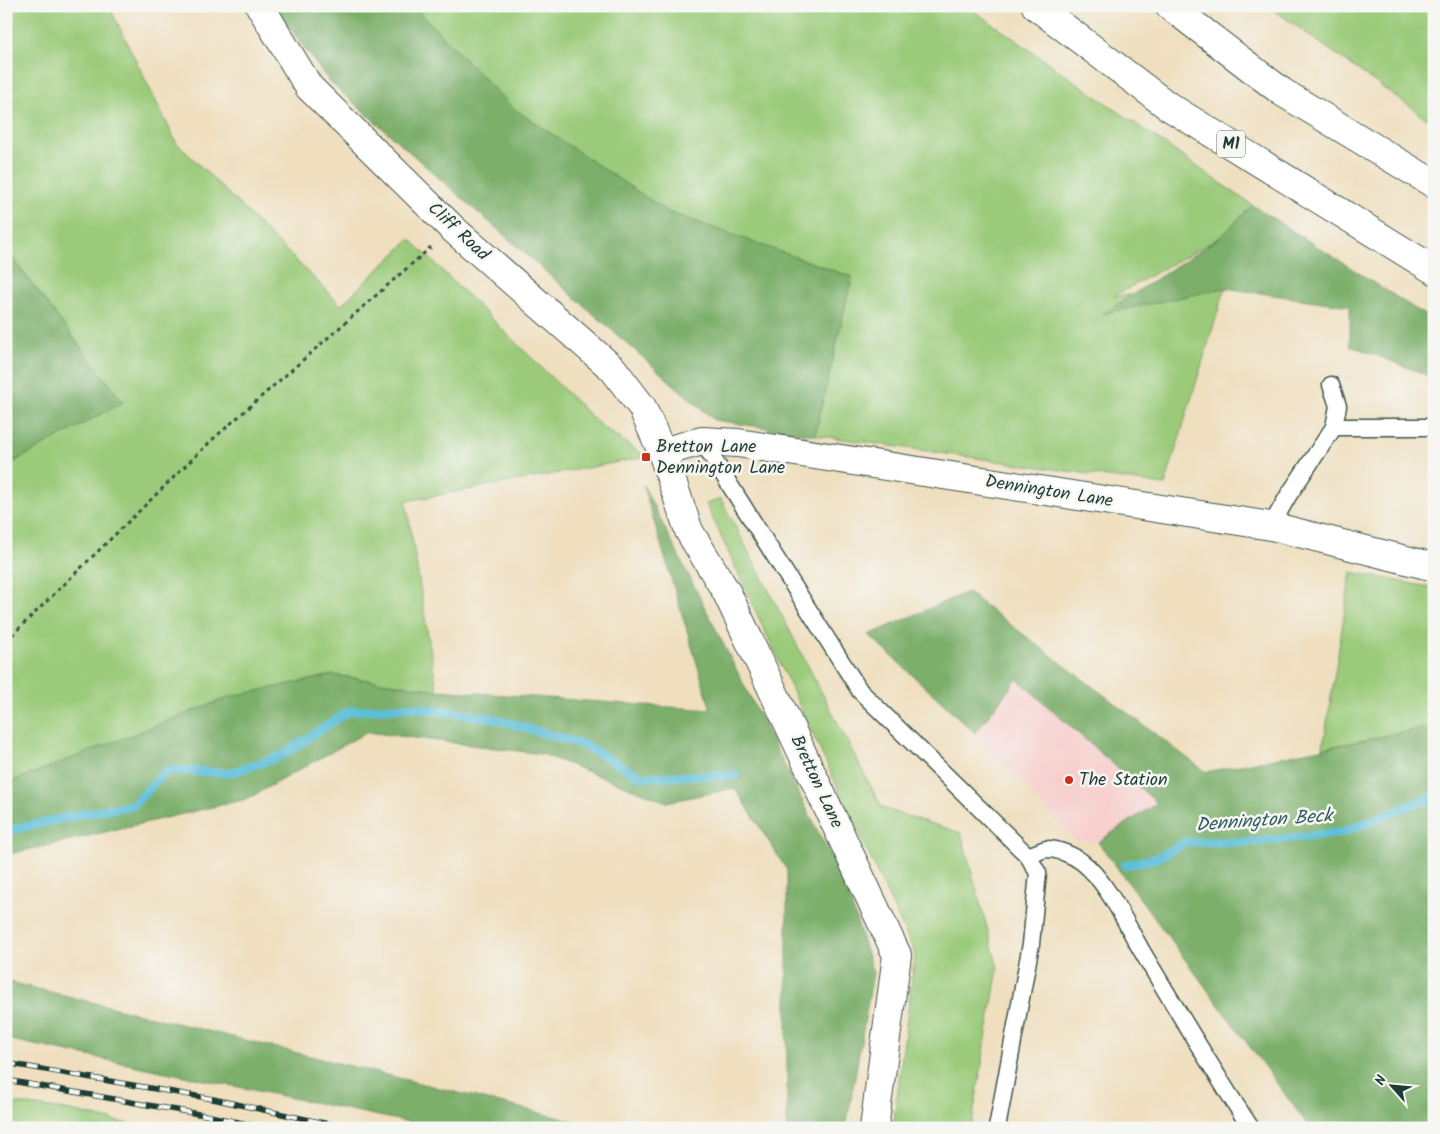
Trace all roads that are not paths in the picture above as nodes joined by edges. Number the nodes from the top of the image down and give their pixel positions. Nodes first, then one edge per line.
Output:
1 (260, 6) edge
2 (1036, 6) edge
3 (1170, 6) edge
4 (1434, 184) edge
5 (1434, 270) edge
6 (1330, 385) dead end
7 (1334, 427) junction
8 (1434, 427) edge
9 (702, 441) junction
10 (662, 452) junction
11 (1271, 526) junction
12 (1434, 567) edge
13 (1028, 856) junction
14 (874, 1128) edge
15 (997, 1128) edge
16 (1251, 1128) edge

1 - 10 main road, Cliff Road
2 - 5 main road, M1
3 - 4 main road
6 - 7 lane
7 - 8 lane
7 - 11 lane
9 - 10 main road, Dennington Lane
9 - 11 main road, Dennington Lane
9 - 13 lane
10 - 14 main road, Bretton Lane
11 - 12 main road, Dennington Lane
13 - 15 lane
13 - 16 lane

